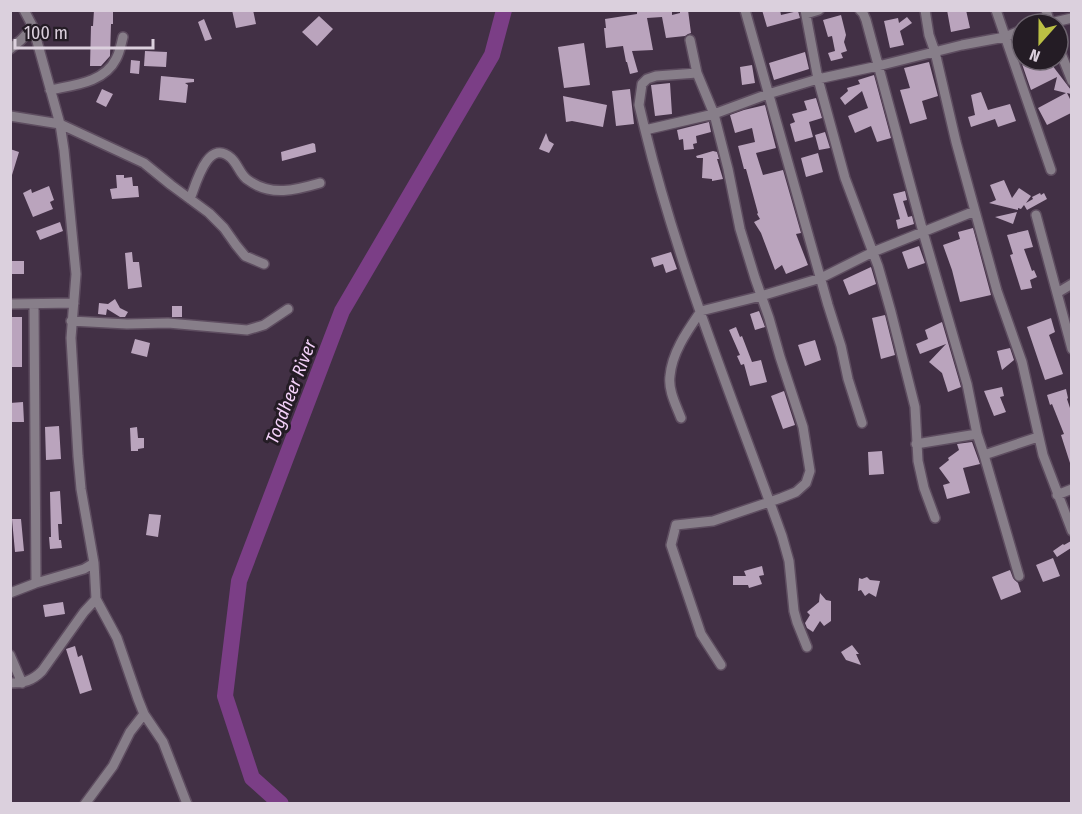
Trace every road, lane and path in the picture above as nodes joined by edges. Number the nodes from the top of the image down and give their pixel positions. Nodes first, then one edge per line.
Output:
1 (24, 10) edge
2 (745, 10) edge
3 (819, 10) edge
4 (860, 10) edge
5 (925, 10) edge
6 (996, 10) edge
7 (805, 12) edge
8 (33, 27) junction
9 (1010, 35) edge
10 (123, 37) dead end
11 (1005, 37) junction
12 (690, 40) dead end
13 (10, 49) edge
14 (935, 52) junction
15 (878, 66) junction
16 (697, 73) junction
17 (818, 79) junction
18 (50, 90) junction
19 (768, 94) junction
20 (714, 114) junction
21 (10, 116) edge
22 (60, 124) junction
23 (645, 130) junction
24 (1051, 170) dead end
25 (320, 183) dead end
26 (190, 199) junction
27 (975, 210) junction
28 (1036, 215) dead end
29 (923, 232) junction
30 (873, 252) junction
31 (264, 264) dead end
32 (821, 278) junction
33 (1071, 284) edge
34 (1057, 293) junction
35 (761, 296) junction
36 (74, 303) junction
37 (10, 304) edge
38 (34, 304) junction
39 (288, 309) dead end
40 (700, 311) junction
41 (71, 321) junction
42 (1071, 349) edge
43 (681, 418) dead end
44 (862, 423) dead end
45 (977, 434) junction
46 (1038, 437) junction
47 (916, 444) junction
48 (984, 455) junction
49 (1071, 489) edge
50 (1058, 495) junction
51 (770, 502) junction
52 (935, 518) dead end
53 (1071, 531) edge
54 (94, 563) junction
55 (1019, 576) dead end
56 (36, 583) junction
57 (10, 593) edge
58 (96, 599) junction
59 (807, 647) dead end
60 (10, 655) edge
61 (721, 665) dead end
62 (10, 683) edge
63 (22, 683) junction
64 (144, 714) junction
65 (86, 804) edge
66 (187, 804) edge

1 - 8 street
2 - 19 street
3 - 7 street
4 - 15 street
5 - 14 street
6 - 11 street
7 - 17 street
8 - 13 street
8 - 18 street
9 - 11 street
10 - 18 street
11 - 14 street
11 - 24 street
12 - 16 street
14 - 15 street
14 - 27 street
15 - 17 street
15 - 29 street
16 - 20 street
16 - 23 street
17 - 19 street
17 - 30 street
18 - 22 street
19 - 20 street
19 - 32 street
20 - 23 street
20 - 35 street
21 - 22 street
22 - 26 street
22 - 36 street
23 - 40 street
25 - 26 street
26 - 31 street
27 - 29 street
27 - 46 street
28 - 34 street
29 - 30 street
29 - 45 street
30 - 32 street
30 - 47 street
32 - 35 street
32 - 44 street
33 - 34 street
34 - 42 street
35 - 40 street
35 - 51 street
36 - 38 street
36 - 41 street
37 - 38 street
38 - 56 street
39 - 41 street
40 - 43 street
40 - 51 street
41 - 54 street
45 - 47 street
45 - 48 street
46 - 48 street
46 - 50 street
47 - 52 street
48 - 55 street
49 - 50 street
50 - 53 street
51 - 59 street
51 - 61 street
54 - 56 street
54 - 58 street
56 - 57 street
58 - 63 street
58 - 64 street
60 - 63 street
62 - 63 street
64 - 65 street
64 - 66 street

